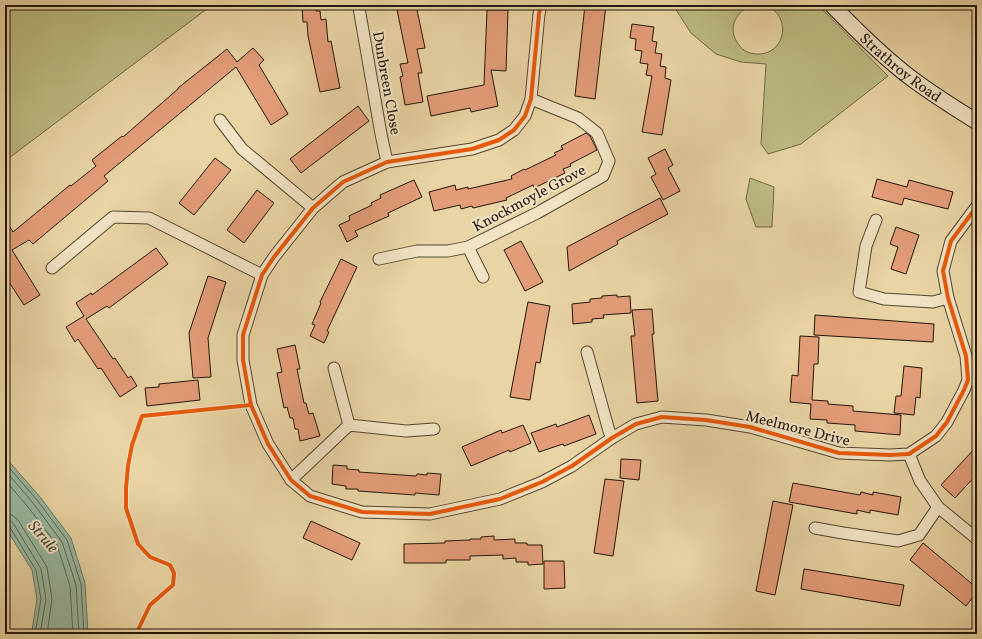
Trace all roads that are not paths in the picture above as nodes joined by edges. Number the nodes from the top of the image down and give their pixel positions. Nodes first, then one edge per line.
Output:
1 (541, 5) edge
2 (832, 5) edge
3 (359, 8) dead end
4 (531, 98) junction
5 (220, 120) dead end
6 (977, 122) edge
7 (387, 162) junction
8 (977, 206) edge
9 (313, 208) junction
10 (876, 220) dead end
11 (468, 247) junction
12 (379, 259) dead end
13 (52, 268) dead end
14 (262, 275) junction
15 (483, 277) dead end
16 (948, 298) junction
17 (586, 352) dead end
18 (334, 368) dead end
19 (973, 380) edge
20 (349, 426) junction
21 (434, 429) dead end
22 (612, 438) junction
23 (909, 454) junction
24 (291, 480) junction
25 (938, 507) junction
26 (815, 528) dead end
27 (977, 539) edge

1 - 4 street, Meelmore Drive
2 - 6 street, Strathroy Road
3 - 7 street, Dunbreen Close
4 - 7 street, Meelmore Drive
4 - 11 street, Knockmoyle Grove
5 - 9 street
7 - 9 street, Meelmore Drive
8 - 16 street
9 - 14 street, Meelmore Drive
10 - 16 street
11 - 12 street, Knockmoyle Grove
11 - 15 street, Knockmoyle Grove
13 - 14 street
14 - 24 street, Meelmore Drive
16 - 19 street
17 - 22 street
18 - 20 street
19 - 23 street
20 - 21 street
20 - 24 street
22 - 23 street, Meelmore Drive
22 - 24 street, Meelmore Drive
23 - 25 street
25 - 26 street
25 - 27 street

